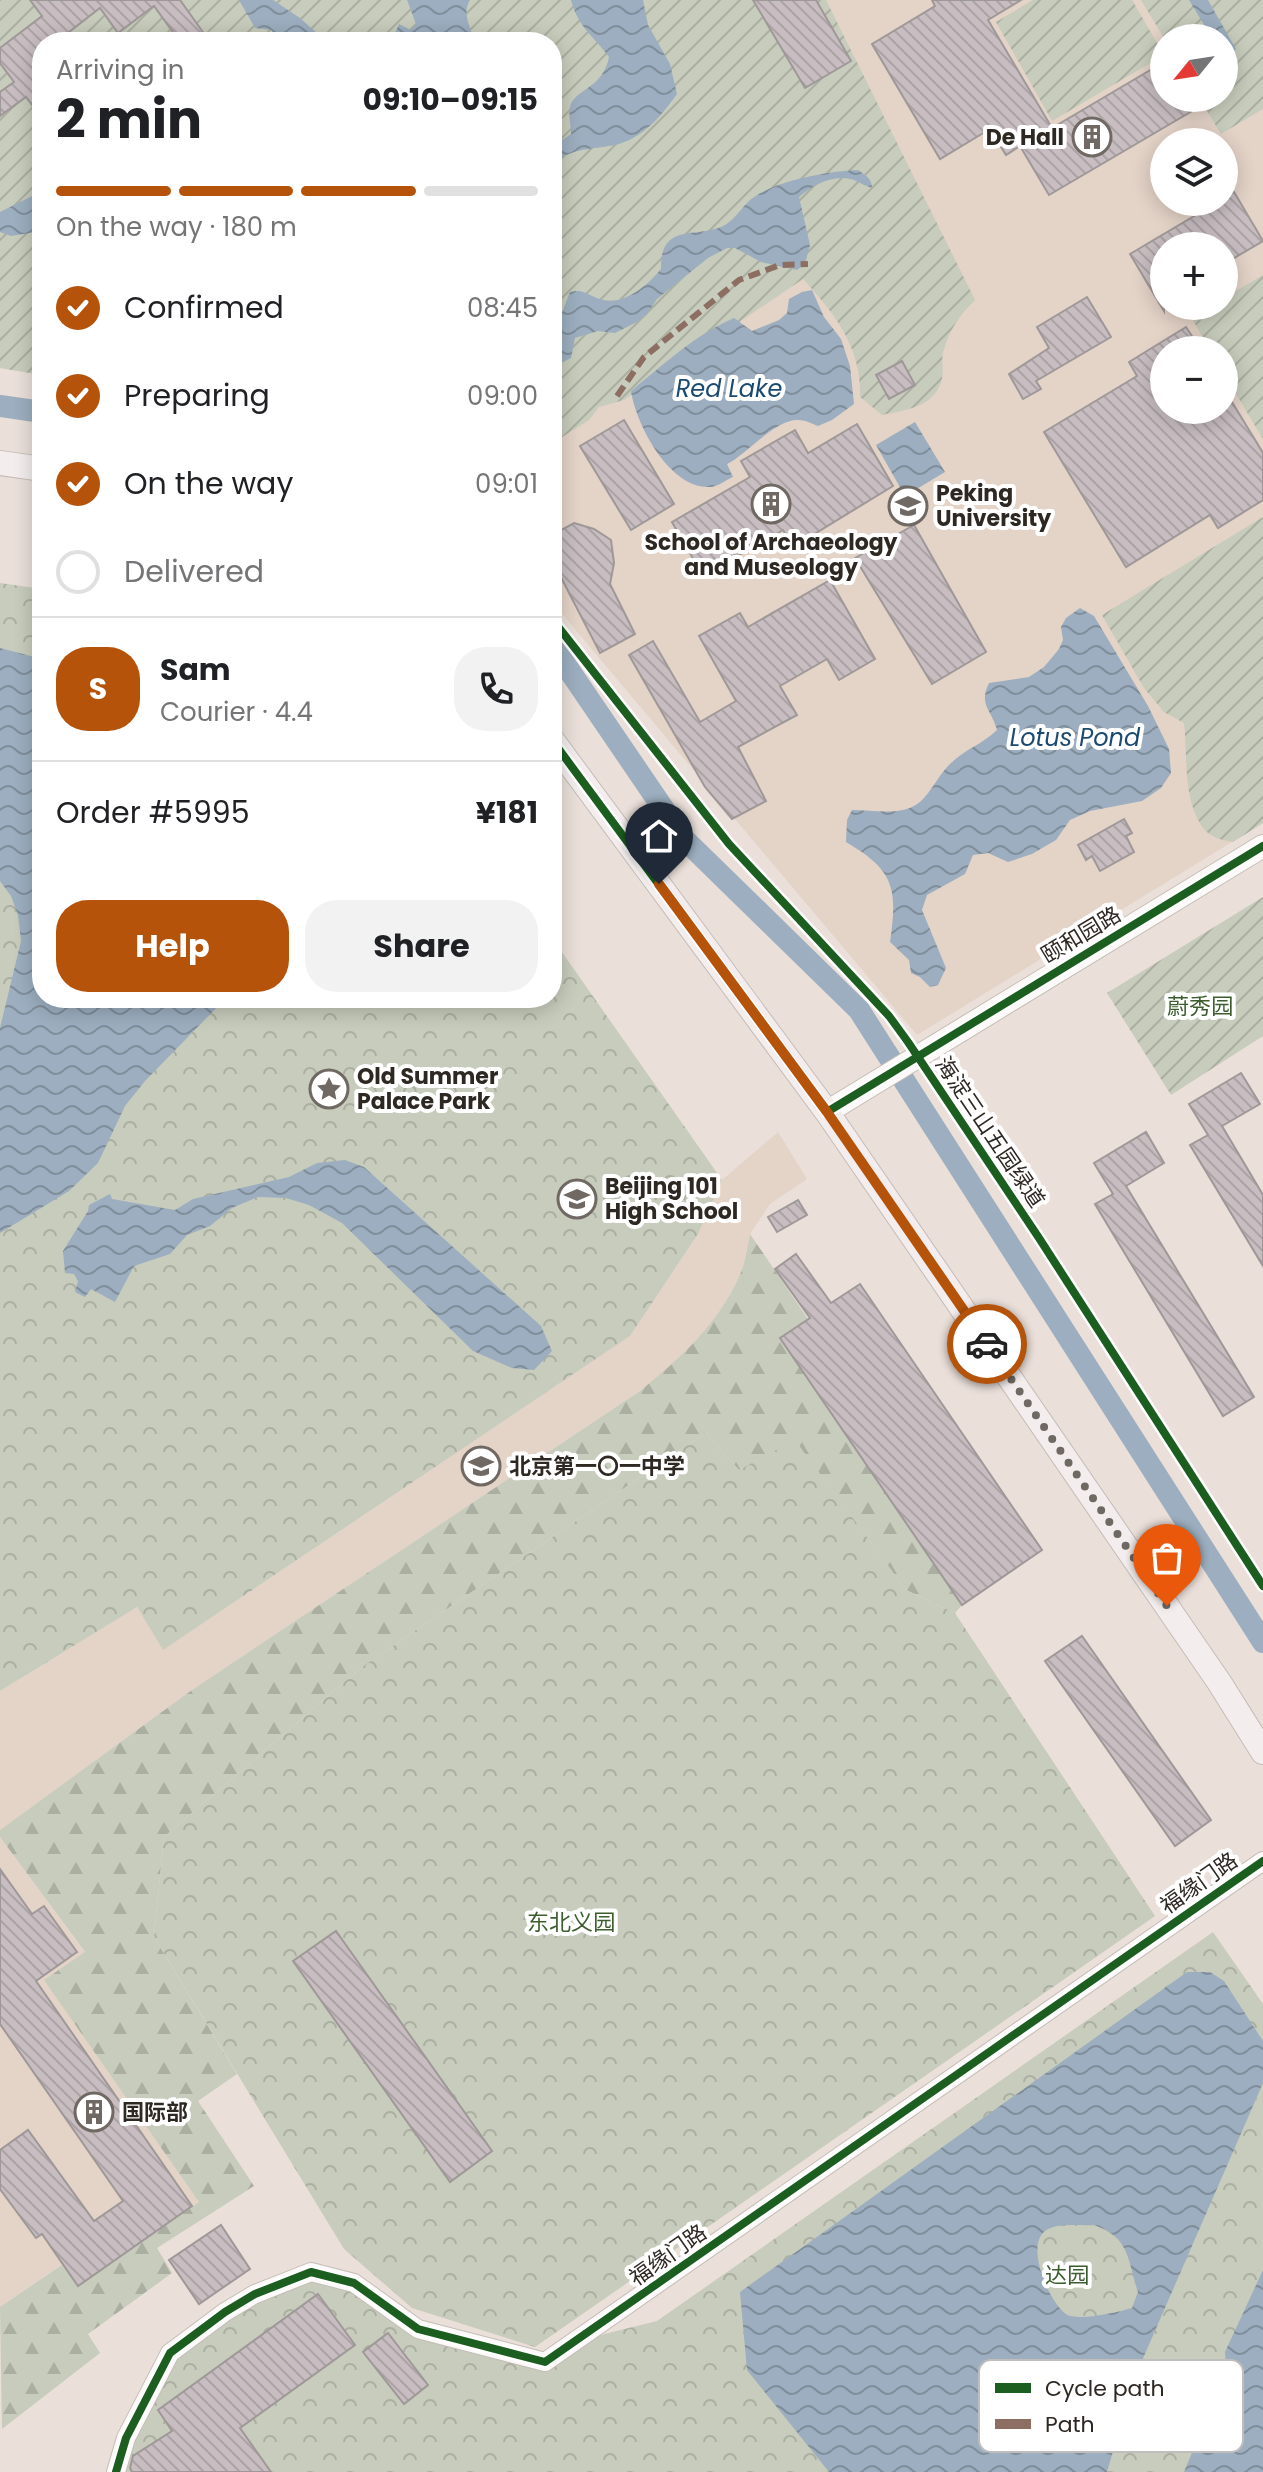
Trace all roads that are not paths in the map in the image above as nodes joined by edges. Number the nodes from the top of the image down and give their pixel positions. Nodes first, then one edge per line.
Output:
1 (0, 463) edge
2 (32, 468) edge
3 (562, 754) edge
4 (1263, 846) edge
5 (827, 1112) junction
6 (1263, 1752) edge
7 (1263, 1861) edge
8 (116, 2472) edge

1 - 2 main road
3 - 5 main road
4 - 5 street, 颐和园路
5 - 6 main road
7 - 8 street, 福缘门路

